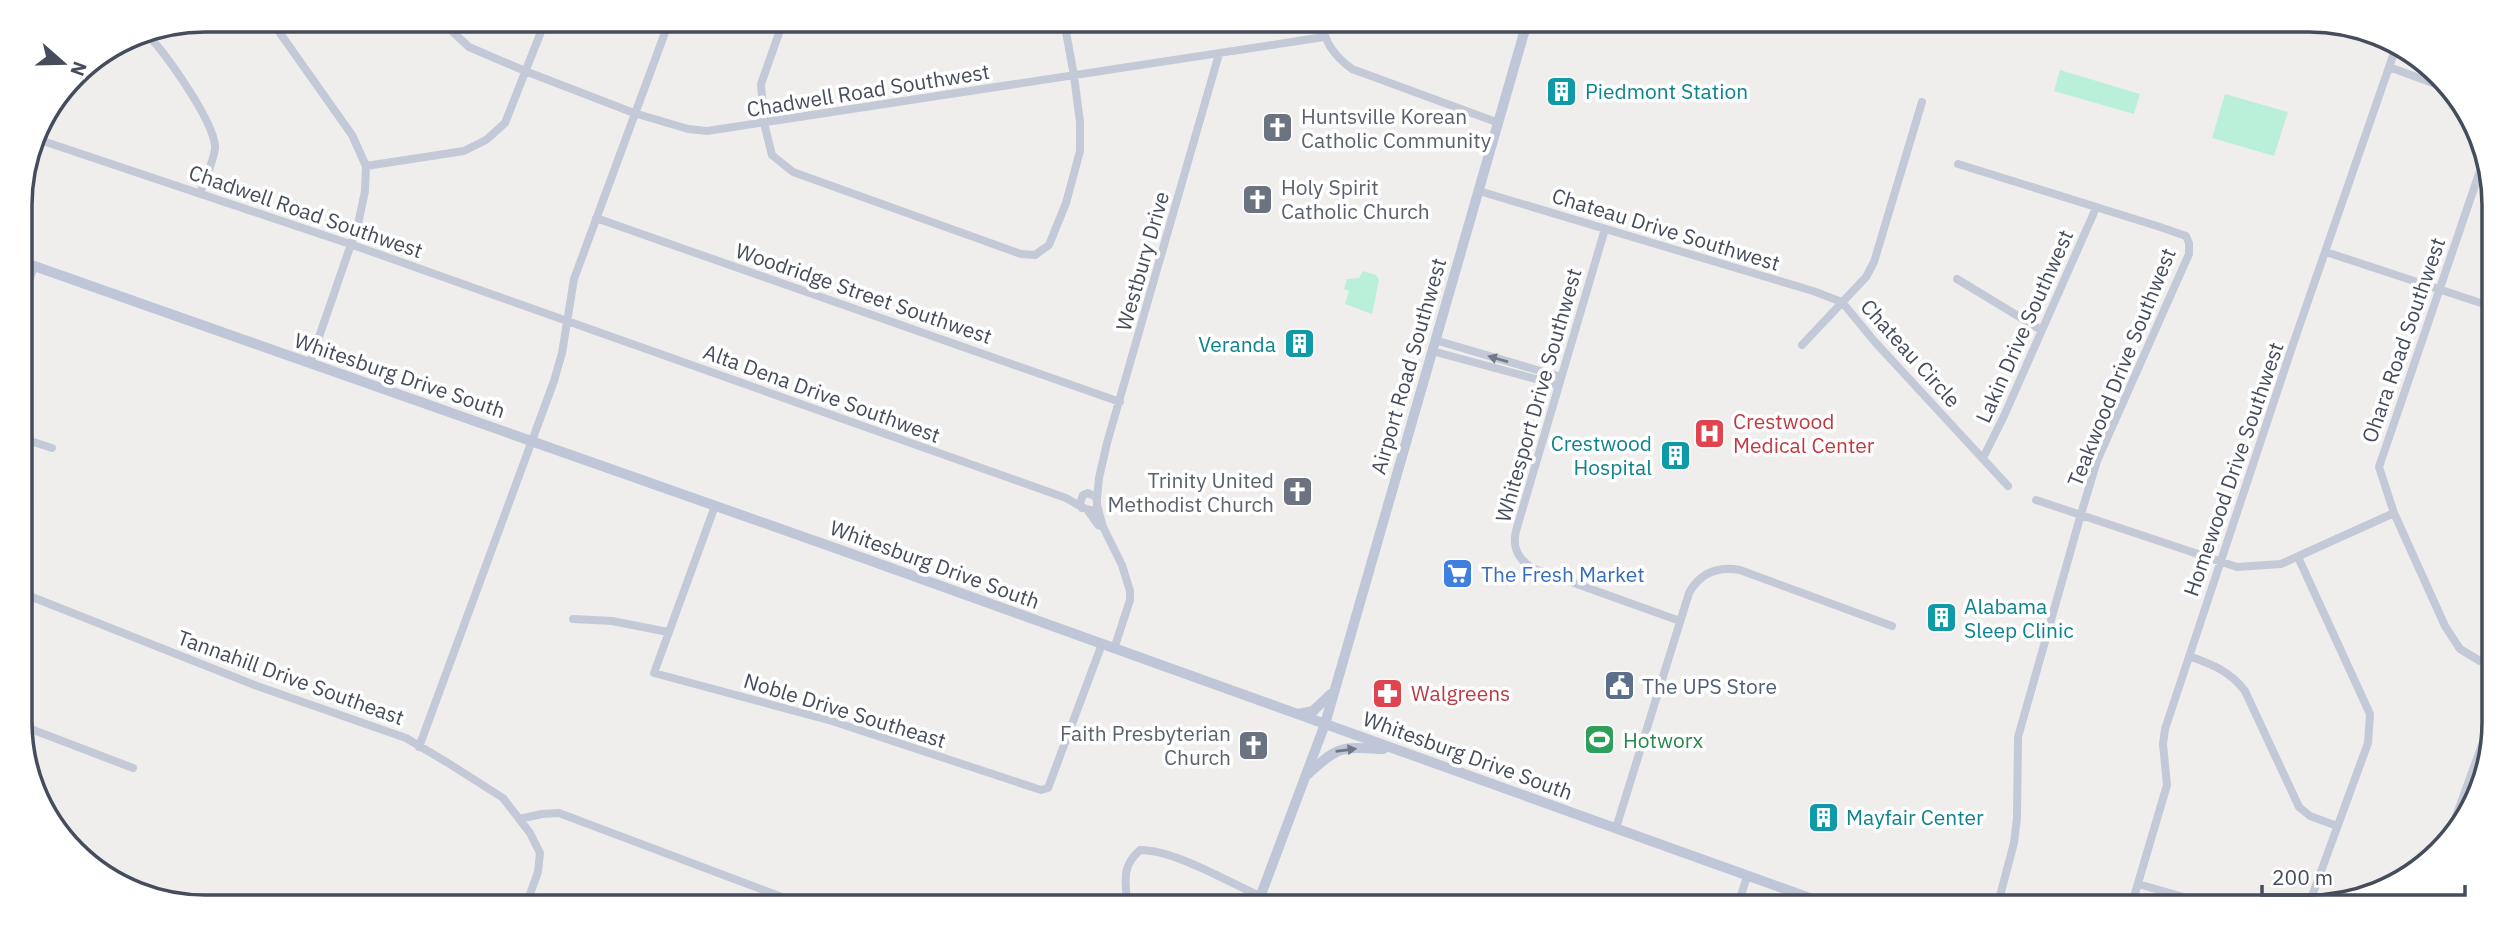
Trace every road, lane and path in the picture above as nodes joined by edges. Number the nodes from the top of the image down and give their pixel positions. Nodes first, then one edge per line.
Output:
1 (279, 32) edge
2 (453, 32) edge
3 (541, 32) edge
4 (665, 32) edge
5 (779, 32) edge
6 (1066, 32) edge
7 (1323, 32) edge
8 (1524, 32) edge
9 (1324, 37) junction
10 (151, 40) edge
11 (1219, 54) junction
12 (2394, 54) edge
13 (2389, 67) junction
14 (525, 71) junction
15 (1074, 76) junction
16 (2433, 83) edge
17 (1922, 102) dead end
18 (634, 113) junction
19 (764, 123) junction
20 (1499, 123) junction
21 (44, 141) edge
22 (1958, 164) dead end
23 (366, 166) junction
24 (2479, 172) edge
25 (1479, 191) junction
26 (200, 192) junction
27 (2096, 208) junction
28 (596, 218) junction
29 (1605, 229) junction
30 (350, 244) junction
31 (2326, 252) junction
32 (34, 266) joint
33 (32, 272) edge
34 (1957, 279) dead end
35 (2438, 289) junction
36 (1842, 302) junction
37 (2483, 303) edge
38 (566, 320) junction
39 (2041, 330) junction
40 (1434, 345) junction
41 (1802, 345) dead end
42 (310, 363) junction
43 (1560, 381) junction
44 (1121, 402) junction
45 (32, 442) edge
46 (533, 442) junction
47 (52, 448) dead end
48 (1983, 458) junction
49 (1099, 478) junction
50 (2008, 486) dead end
51 (1086, 494) junction
52 (1066, 498) junction
53 (2036, 500) dead end
54 (1097, 502) junction
55 (715, 506) junction
56 (1085, 509) junction
57 (2394, 513) junction
58 (2081, 514) junction
59 (1103, 527) junction
60 (2298, 557) junction
61 (2220, 561) junction
62 (32, 599) edge
63 (573, 619) dead end
64 (1680, 621) junction
65 (1892, 626) dead end
66 (668, 632) junction
67 (1102, 644) junction
68 (1114, 649) junction
69 (2189, 656) junction
70 (2483, 662) edge
71 (1335, 689) junction
72 (1297, 715) junction
73 (1325, 724) junction
74 (32, 730) edge
75 (419, 747) junction
76 (1396, 750) junction
77 (2480, 750) edge
78 (133, 768) dead end
79 (1305, 776) junction
80 (2458, 810) edge
81 (519, 819) junction
82 (2337, 825) junction
83 (1616, 828) junction
84 (1747, 877) junction
85 (2138, 884) junction
86 (530, 895) edge
87 (777, 895) edge
88 (1126, 895) edge
89 (1258, 895) edge
90 (1260, 895) edge
91 (1741, 895) edge
92 (1800, 895) edge
93 (2000, 895) edge
94 (2135, 895) edge
95 (2177, 895) edge
96 (2312, 895) edge

1 - 23 street
2 - 14 street, Chadwell Road Southwest
3 - 14 street
4 - 18 street
5 - 19 street
6 - 15 street
7 - 9 street
8 - 20 main road, Airport Road Southwest
9 - 11 street, Chadwell Road Southwest
9 - 20 street
10 - 26 street
11 - 15 street, Chadwell Road Southwest
11 - 44 street, Westbury Drive
12 - 13 street, Homewood Drive Southwest
13 - 16 street
13 - 31 street, Homewood Drive Southwest
14 - 18 street, Chadwell Road Southwest
14 - 23 street
15 - 19 street, Chadwell Road Southwest
15 - 19 street
17 - 36 street
18 - 19 street, Chadwell Road Southwest
18 - 28 street
20 - 25 main road, Airport Road Southwest
21 - 26 street, Chadwell Road Southwest
22 - 27 street, Teakwood Drive Southwest
23 - 30 street
24 - 35 street, Ohara Road Southwest
25 - 29 street, Chateau Drive Southwest
25 - 40 main road, Airport Road Southwest
26 - 30 street, Chadwell Road Southwest
27 - 39 street, Lakin Drive Southwest
27 - 58 street, Teakwood Drive Southwest
28 - 38 street
28 - 44 street, Woodridge Street Southwest
29 - 36 street, Chateau Drive Southwest
29 - 43 street, Whitesport Drive Southwest
30 - 38 street, Chadwell Road Southwest
30 - 42 street
31 - 35 street
31 - 61 street, Homewood Drive Southwest
32 - 33 street
32 - 42 main road, Whitesburg Drive South
34 - 39 street
35 - 37 street
35 - 57 street, Ohara Road Southwest
36 - 41 street
36 - 48 street, Chateau Circle
38 - 46 street
38 - 52 street, Alta Dena Drive Southwest
39 - 48 street, Lakin Drive Southwest
40 - 43 street
40 - 71 main road, Airport Road Southwest
42 - 46 main road, Whitesburg Drive South
43 - 64 street, Whitesport Drive Southwest
44 - 49 street, Westbury Drive
45 - 47 street
46 - 55 main road, Whitesburg Drive South
46 - 75 street
48 - 50 street, Chateau Circle
49 - 51 street, Westbury Drive
49 - 54 street, Westbury Drive
51 - 52 street, Alta Dena Drive Southwest
51 - 54 street
51 - 56 street
52 - 56 street, Alta Dena Drive Southwest
53 - 58 street
54 - 56 street
54 - 59 street, Westbury Drive
55 - 66 street, Noble Drive Southeast
55 - 67 main road, Whitesburg Drive South
56 - 59 street, Westbury Drive
57 - 60 street
57 - 70 street, Ohara Road Southwest
58 - 61 street
58 - 93 street, Teakwood Drive Southwest
59 - 68 street, Westbury Drive
60 - 61 street
60 - 82 street
61 - 69 street, Homewood Drive Southwest
62 - 75 street, Tannahill Drive Southeast
63 - 66 street
64 - 65 street
64 - 83 street
66 - 67 street, Noble Drive Southeast
67 - 68 main road, Whitesburg Drive South
68 - 72 main road, Whitesburg Drive South
69 - 82 street
69 - 85 street, Homewood Drive Southwest
71 - 72 main road
71 - 73 main road, Airport Road Southwest
72 - 73 main road, Whitesburg Drive South
73 - 76 main road, Whitesburg Drive South
73 - 79 main road, Airport Road Southwest
74 - 78 street
75 - 81 street, Tannahill Drive Southeast
79 -> 76 main road
76 - 83 main road, Whitesburg Drive South
77 - 80 street
79 - 90 main road, Airport Road Southwest
81 - 86 street, Tannahill Drive Southeast
81 - 87 street
82 - 96 street
83 - 84 main road, Whitesburg Drive South
84 - 91 street
84 - 92 main road, Whitesburg Drive South
85 - 94 street, Homewood Drive Southwest
85 - 95 street
88 - 89 street

